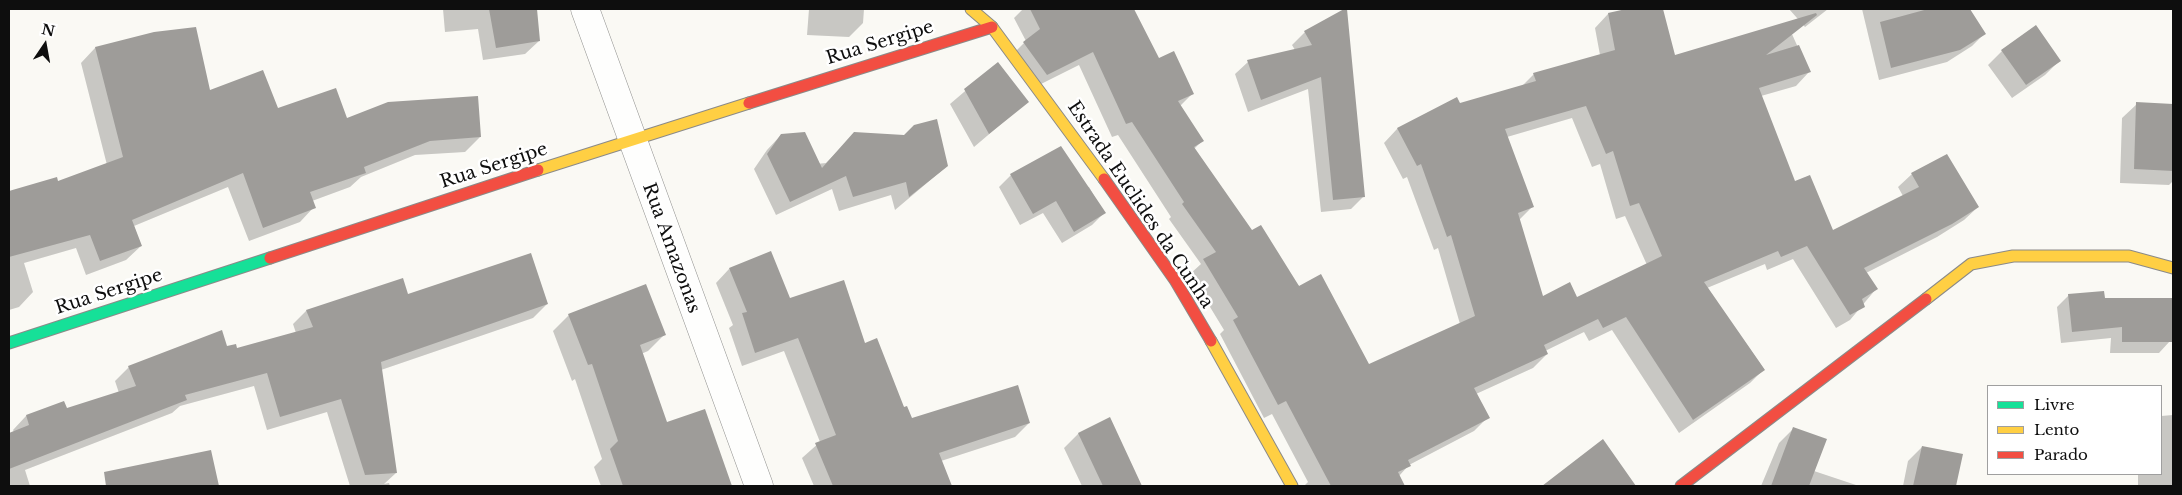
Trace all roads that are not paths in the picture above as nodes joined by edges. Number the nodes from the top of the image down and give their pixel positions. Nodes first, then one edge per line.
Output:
1 (585, 9) edge
2 (971, 9) edge
3 (992, 27) junction
4 (631, 140) junction
5 (2173, 268) edge
6 (9, 343) edge
7 (759, 486) edge
8 (1292, 486) edge
9 (1681, 486) edge

1 - 4 street, Rua Amazonas
2 - 3 street, Estrada Euclides da Cunha
3 - 4 street, Rua Sergipe
3 - 8 street, Estrada Euclides da Cunha
4 - 6 street, Rua Sergipe
4 - 7 street, Rua Amazonas
5 - 9 street

